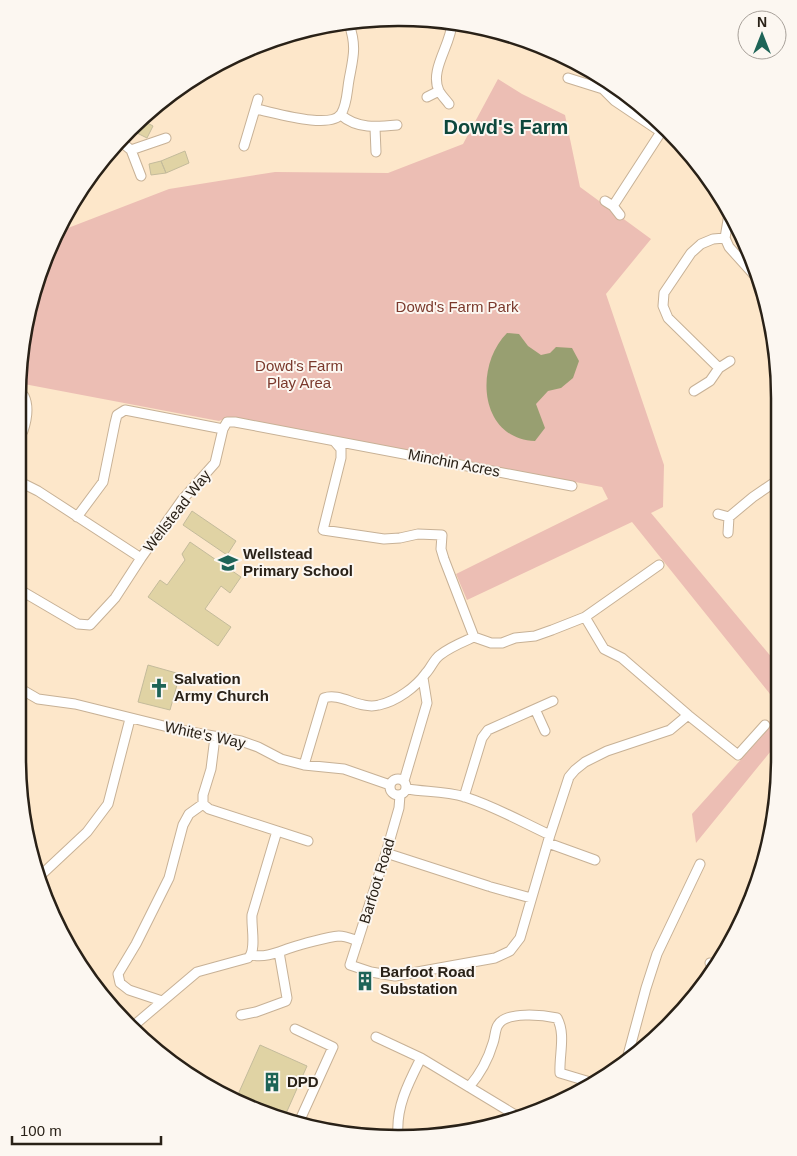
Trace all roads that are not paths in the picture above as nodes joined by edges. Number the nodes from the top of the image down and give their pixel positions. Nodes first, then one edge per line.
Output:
1 (352, 29) edge
2 (451, 30) edge
3 (568, 78) dead end
4 (603, 89) joint
5 (439, 90) junction
6 (427, 97) dead end
7 (449, 104) dead end
8 (341, 115) junction
9 (642, 117) edge
10 (397, 125) dead end
11 (374, 128) junction
12 (661, 134) edge
13 (166, 138) dead end
14 (126, 146) edge
15 (244, 146) dead end
16 (131, 150) junction
17 (376, 152) dead end
18 (140, 176) dead end
19 (620, 215) dead end
20 (727, 224) edge
21 (725, 238) junction
22 (746, 266) edge
23 (730, 361) dead end
24 (719, 368) junction
25 (694, 391) dead end
26 (26, 401) edge
27 (26, 418) edge
28 (223, 430) junction
29 (335, 442) junction
30 (771, 485) edge
31 (26, 486) edge
32 (572, 486) dead end
33 (718, 514) dead end
34 (77, 517) junction
35 (729, 517) junction
36 (728, 533) dead end
37 (140, 558) junction
38 (659, 565) dead end
39 (26, 594) edge
40 (585, 617) junction
41 (474, 636) junction
42 (423, 678) junction
43 (26, 692) edge
44 (553, 701) dead end
45 (535, 709) junction
46 (688, 715) junction
47 (130, 719) junction
48 (765, 725) dead end
49 (544, 731) dead end
50 (215, 737) junction
51 (304, 765) junction
52 (390, 785) junction
53 (404, 788) junction
54 (464, 796) junction
55 (203, 804) junction
56 (277, 831) junction
57 (549, 839) junction
58 (308, 841) dead end
59 (386, 853) junction
60 (595, 860) dead end
61 (700, 864) dead end
62 (44, 872) edge
63 (531, 898) junction
64 (358, 941) junction
65 (279, 952) junction
66 (252, 955) junction
67 (162, 1001) junction
68 (241, 1015) dead end
69 (137, 1023) edge
70 (295, 1029) dead end
71 (376, 1037) dead end
72 (630, 1049) edge
73 (421, 1058) junction
74 (584, 1080) edge
75 (469, 1087) junction
76 (511, 1112) edge
77 (301, 1117) edge
78 (398, 1130) edge

1 - 8 street
2 - 5 street
3 - 4 street
4 - 9 street
5 - 6 street
5 - 7 street
8 - 11 street
8 - 15 street
10 - 11 street
11 - 17 street
12 - 19 street
13 - 16 street
14 - 16 street
16 - 18 street
20 - 21 street
21 - 22 street
21 - 24 street
23 - 24 street
24 - 25 street
26 - 27 street
28 - 29 street
28 - 34 street
28 - 37 street, Wellstead Way
29 - 32 street, Minchin Acres
29 - 41 street
30 - 35 street
31 - 34 street, Wellstead Way
33 - 35 street
34 - 37 street, Wellstead Way
35 - 36 street
37 - 39 street
38 - 40 street
40 - 41 street
40 - 46 street
41 - 42 street
42 - 51 street
42 - 53 street, Barfoot Road
43 - 47 street, White's Way
44 - 45 street
45 - 49 street
45 - 54 street
46 - 48 street
46 - 57 street
47 - 50 street, White's Way
47 - 62 street
50 - 51 street, White's Way
50 - 55 street
51 - 52 street, White's Way
52 - 53 street
52 - 53 street, White's Way
53 - 54 street
53 - 59 street, Barfoot Road
54 - 57 street
55 - 56 street
55 - 67 street
56 - 58 street
56 - 66 street
57 - 60 street
57 - 63 street
59 - 63 street
59 - 64 street, Barfoot Road
61 - 72 street
63 - 64 street, Barfoot Road
64 - 65 street
65 - 66 street
65 - 68 street
66 - 67 street
67 - 69 street
70 - 77 street
71 - 73 street
73 - 75 street
73 - 78 street
74 - 75 street
75 - 76 street

